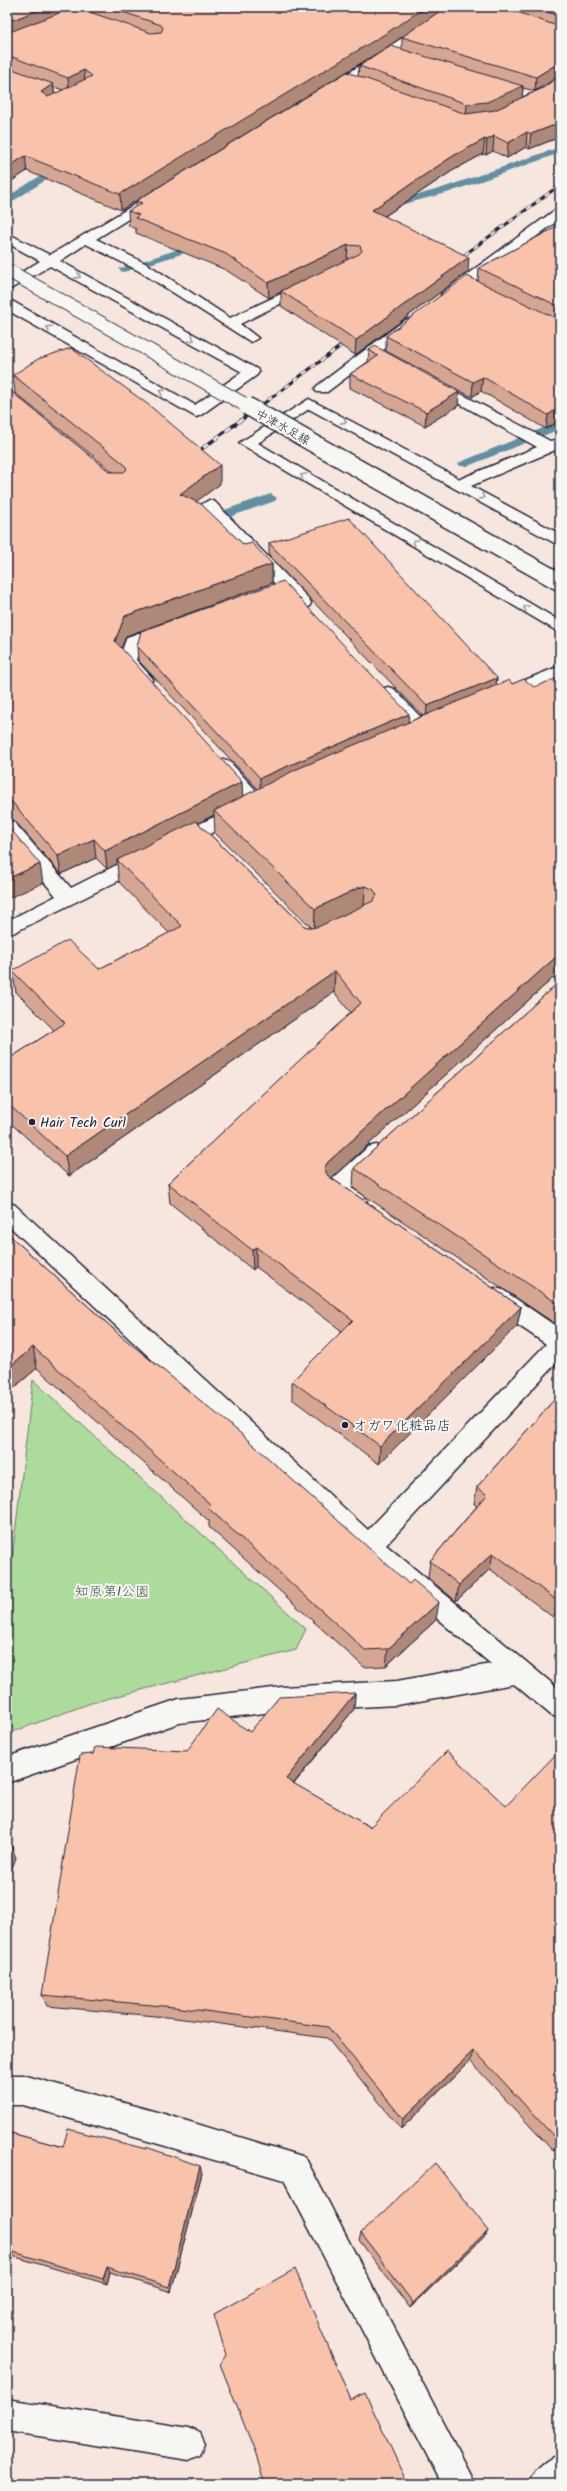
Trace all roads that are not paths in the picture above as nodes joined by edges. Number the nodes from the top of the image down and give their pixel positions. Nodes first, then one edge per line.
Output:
1 (90, 7) edge
2 (458, 7) edge
3 (76, 16) junction
4 (91, 21) edge
5 (7, 43) edge
6 (389, 53) junction
7 (404, 58) edge
8 (344, 80) junction
9 (359, 85) edge
10 (317, 97) edge
11 (168, 189) edge
12 (558, 218) edge
13 (7, 237) edge
14 (86, 239) junction
15 (50, 261) junction
16 (7, 270) edge
17 (308, 274) edge
18 (465, 283) junction
19 (7, 287) edge
20 (479, 289) edge
21 (7, 304) edge
22 (434, 305) edge
23 (422, 314) edge
24 (229, 324) junction
25 (251, 338) dead end
26 (372, 350) junction
27 (386, 358) edge
28 (420, 376) edge
29 (322, 389) dead end
30 (555, 445) edge
31 (460, 485) junction
32 (210, 505) dead end
33 (560, 542) edge
34 (560, 582) edge
35 (314, 614) edge
36 (184, 623) edge
37 (560, 628) edge
38 (560, 672) edge
39 (379, 684) edge
40 (153, 689) edge
41 (488, 702) edge
42 (423, 730) edge
43 (210, 751) edge
44 (7, 826) edge
45 (68, 898) junction
46 (7, 929) edge
47 (389, 1140) edge
48 (7, 1211) edge
49 (375, 1216) edge
50 (481, 1287) edge
51 (560, 1341) edge
52 (560, 1344) edge
53 (369, 1546) junction
54 (519, 1671) junction
55 (560, 1706) edge
56 (7, 1770) edge
57 (7, 2090) edge
58 (7, 2416) edge
59 (189, 2444) dead end
60 (560, 2470) edge
61 (459, 2484) edge
62 (544, 2484) edge

1 - 3 street
2 - 6 street
3 - 4 street
3 - 5 street
6 - 7 street
6 - 8 street
8 - 9 street
8 - 10 street
11 - 14 street
12 - 18 street
13 - 15 street
14 - 15 street
14 - 24 street
15 - 19 street
15 -> 21 street
16 - 34 street, 中津水足線, bridge
17 - 24 street
18 - 20 street
18 - 22 street
23 - 26 street
24 - 25 street
26 - 27 street
26 - 29 street
28 - 30 street
30 - 31 street
31 -> 33 street
37 -> 31 street
32 - 35 street
36 - 40 street
38 - 41 street
39 - 42 street
43 - 45 street
44 - 45 street
45 - 46 street
47 - 49 street
48 - 53 street
50 - 51 street
52 - 53 street
53 - 54 street
54 - 55 street
54 - 56 street
57 - 61 street
58 - 59 street
60 - 62 street

